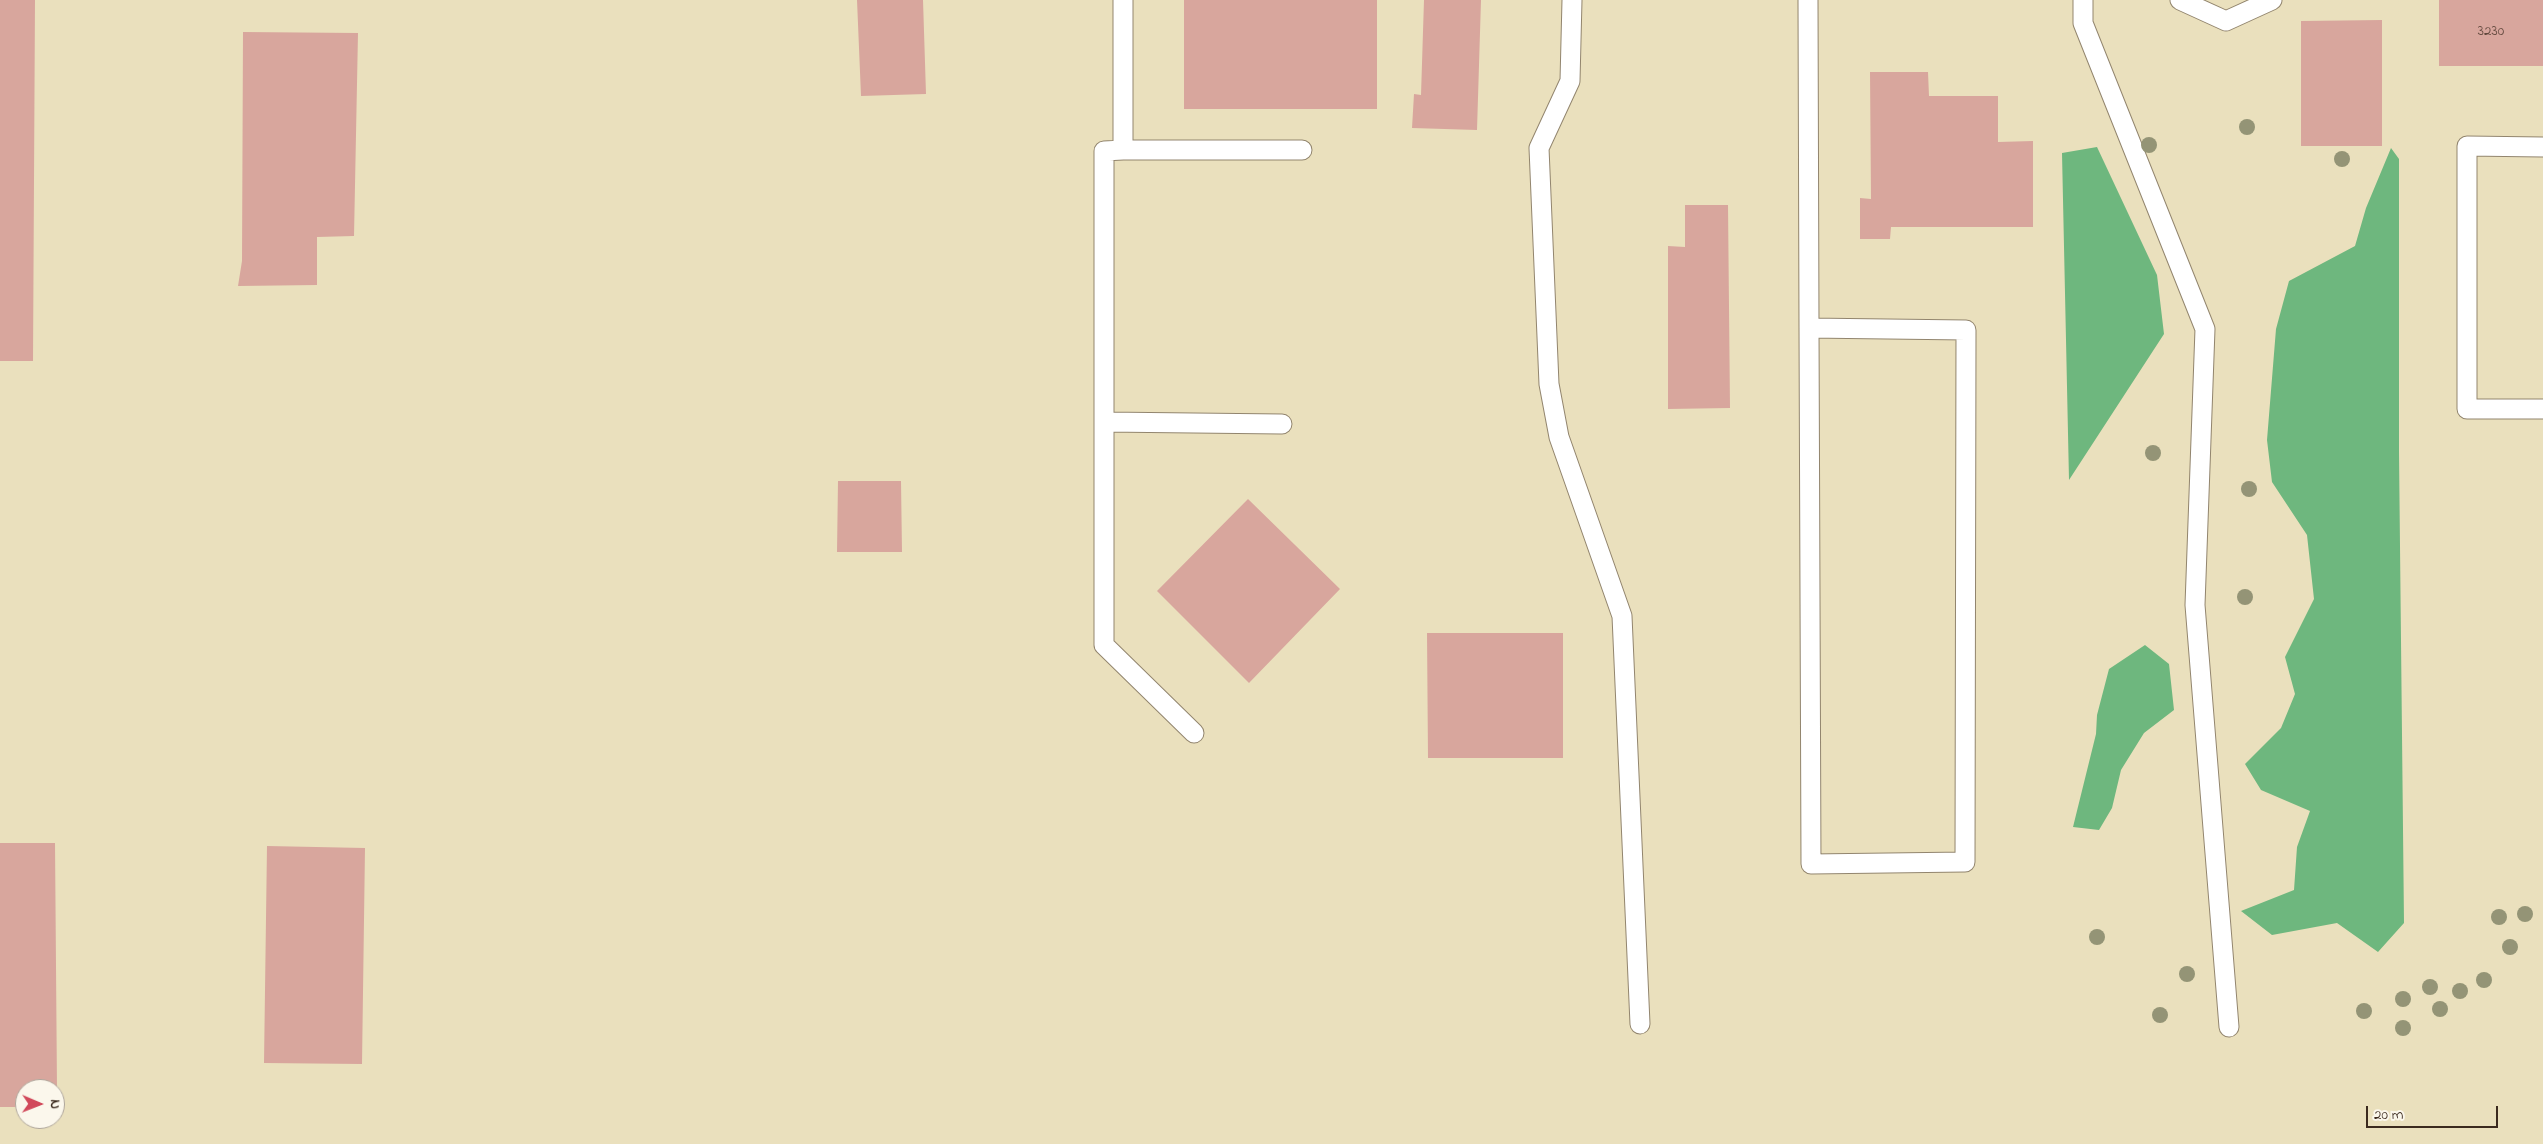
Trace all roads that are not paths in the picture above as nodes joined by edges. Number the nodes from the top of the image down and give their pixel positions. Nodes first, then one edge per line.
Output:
1 (1123, 0) edge
2 (1572, 0) edge
3 (1808, 0) edge
4 (2083, 0) edge
5 (2180, 0) edge
6 (2272, 0) edge
7 (2543, 147) edge
8 (1123, 150) junction
9 (1302, 150) dead end
10 (1809, 328) junction
11 (2543, 409) edge
12 (1105, 422) junction
13 (1282, 424) dead end
14 (1194, 733) dead end
15 (1640, 1024) dead end
16 (2229, 1027) dead end

1 - 8 lane
2 - 15 lane
3 - 10 lane
4 - 16 lane
5 - 6 lane
7 - 11 lane
8 - 9 lane
8 - 12 lane
10 - 10 lane
12 - 13 lane
12 - 14 lane

